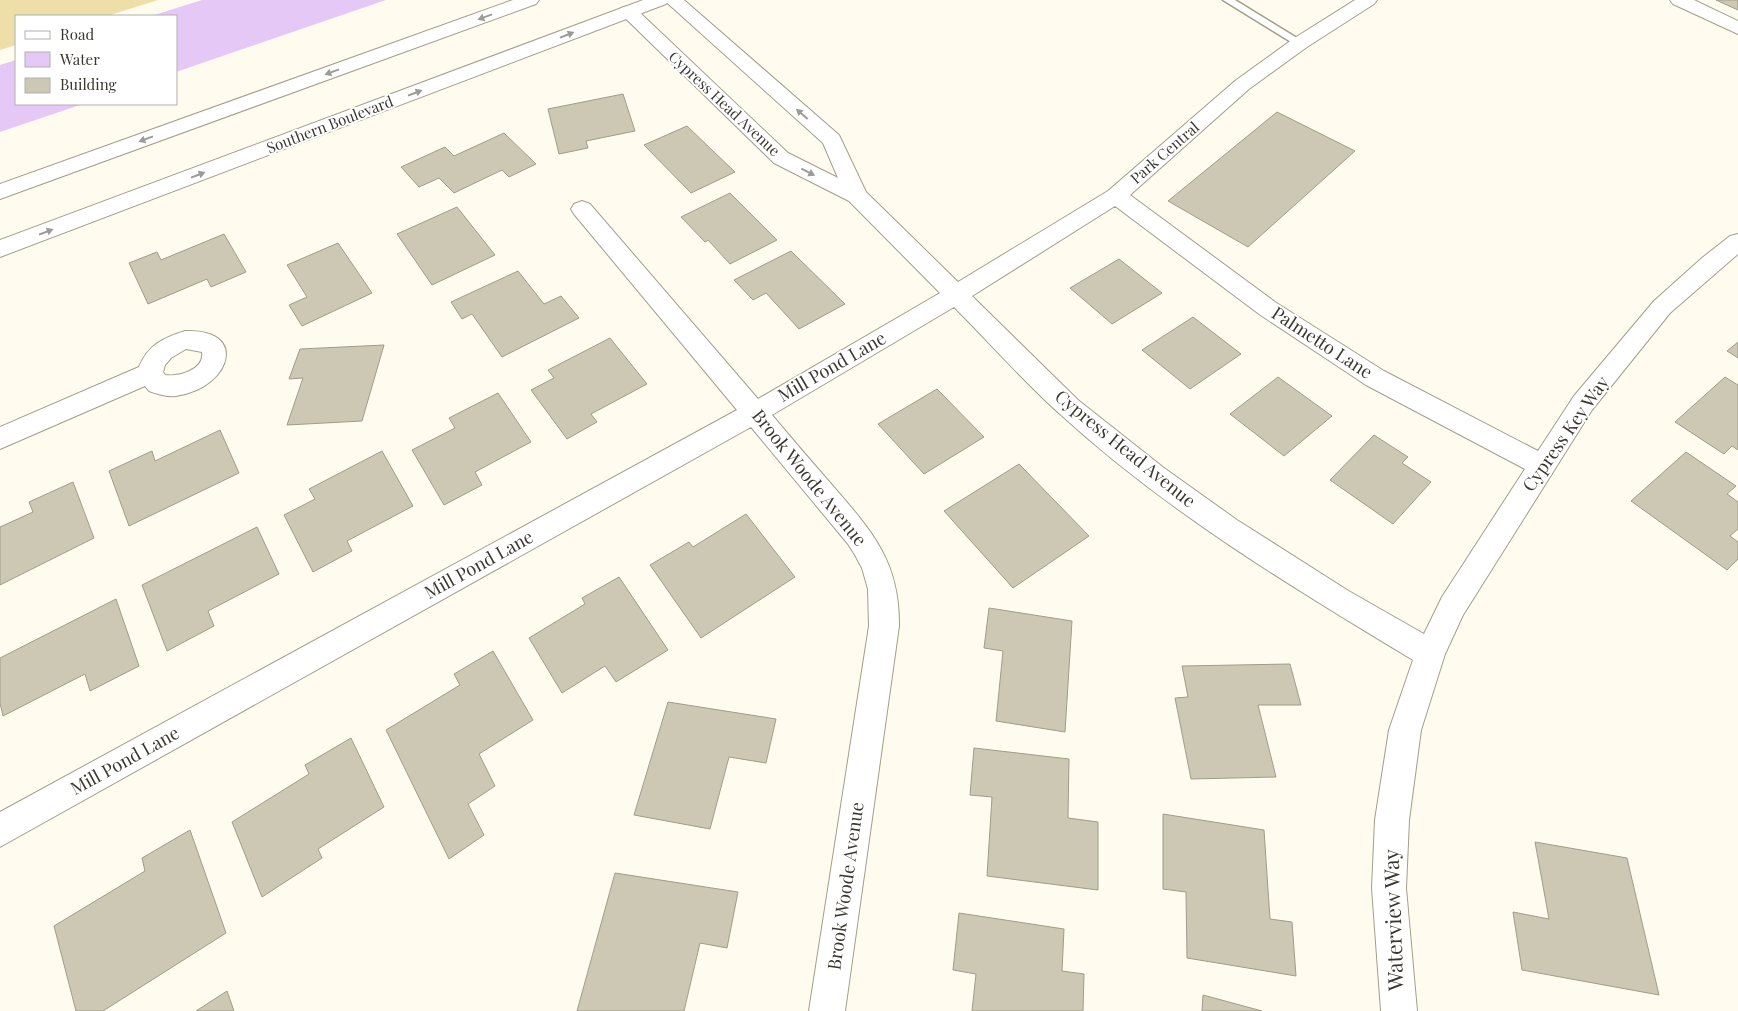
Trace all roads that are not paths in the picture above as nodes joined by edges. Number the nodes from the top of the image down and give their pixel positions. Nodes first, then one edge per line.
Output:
1 (530, 0) edge
2 (660, 0) edge
3 (673, 0) edge
4 (1228, 0) edge
5 (1368, 0) edge
6 (1679, 0) edge
7 (628, 12) junction
8 (1738, 28) edge
9 (1300, 43) junction
10 (0, 192) edge
11 (857, 196) junction
12 (1116, 196) junction
13 (582, 209) dead end
14 (1738, 242) edge
15 (0, 249) edge
16 (955, 295) junction
17 (150, 373) dead end
18 (755, 413) junction
19 (0, 438) edge
20 (1543, 466) junction
21 (1430, 654) junction
22 (0, 830) edge
23 (827, 1011) edge
24 (1399, 1011) edge

1 -> 10 main road
2 - 7 main road, Southern Boulevard
11 -> 3 main road, Cypress Head Avenue
4 - 9 lane
5 - 9 main road, Park Central
6 - 8 main road
7 -> 11 main road, Cypress Head Avenue
15 -> 7 main road, Southern Boulevard
9 - 12 main road, Park Central
11 - 16 main road, Cypress Head Avenue
12 - 16 main road, Park Central
12 - 20 main road, Palmetto Lane
13 - 18 main road, Brook Woode Avenue
14 - 20 main road, Cypress Key Way
16 - 18 main road, Mill Pond Lane
16 - 21 main road, Cypress Head Avenue
17 - 19 main road
18 - 22 main road, Mill Pond Lane
18 - 23 main road, Brook Woode Avenue
20 - 21 main road, Cypress Key Way
21 - 24 main road, Waterview Way

